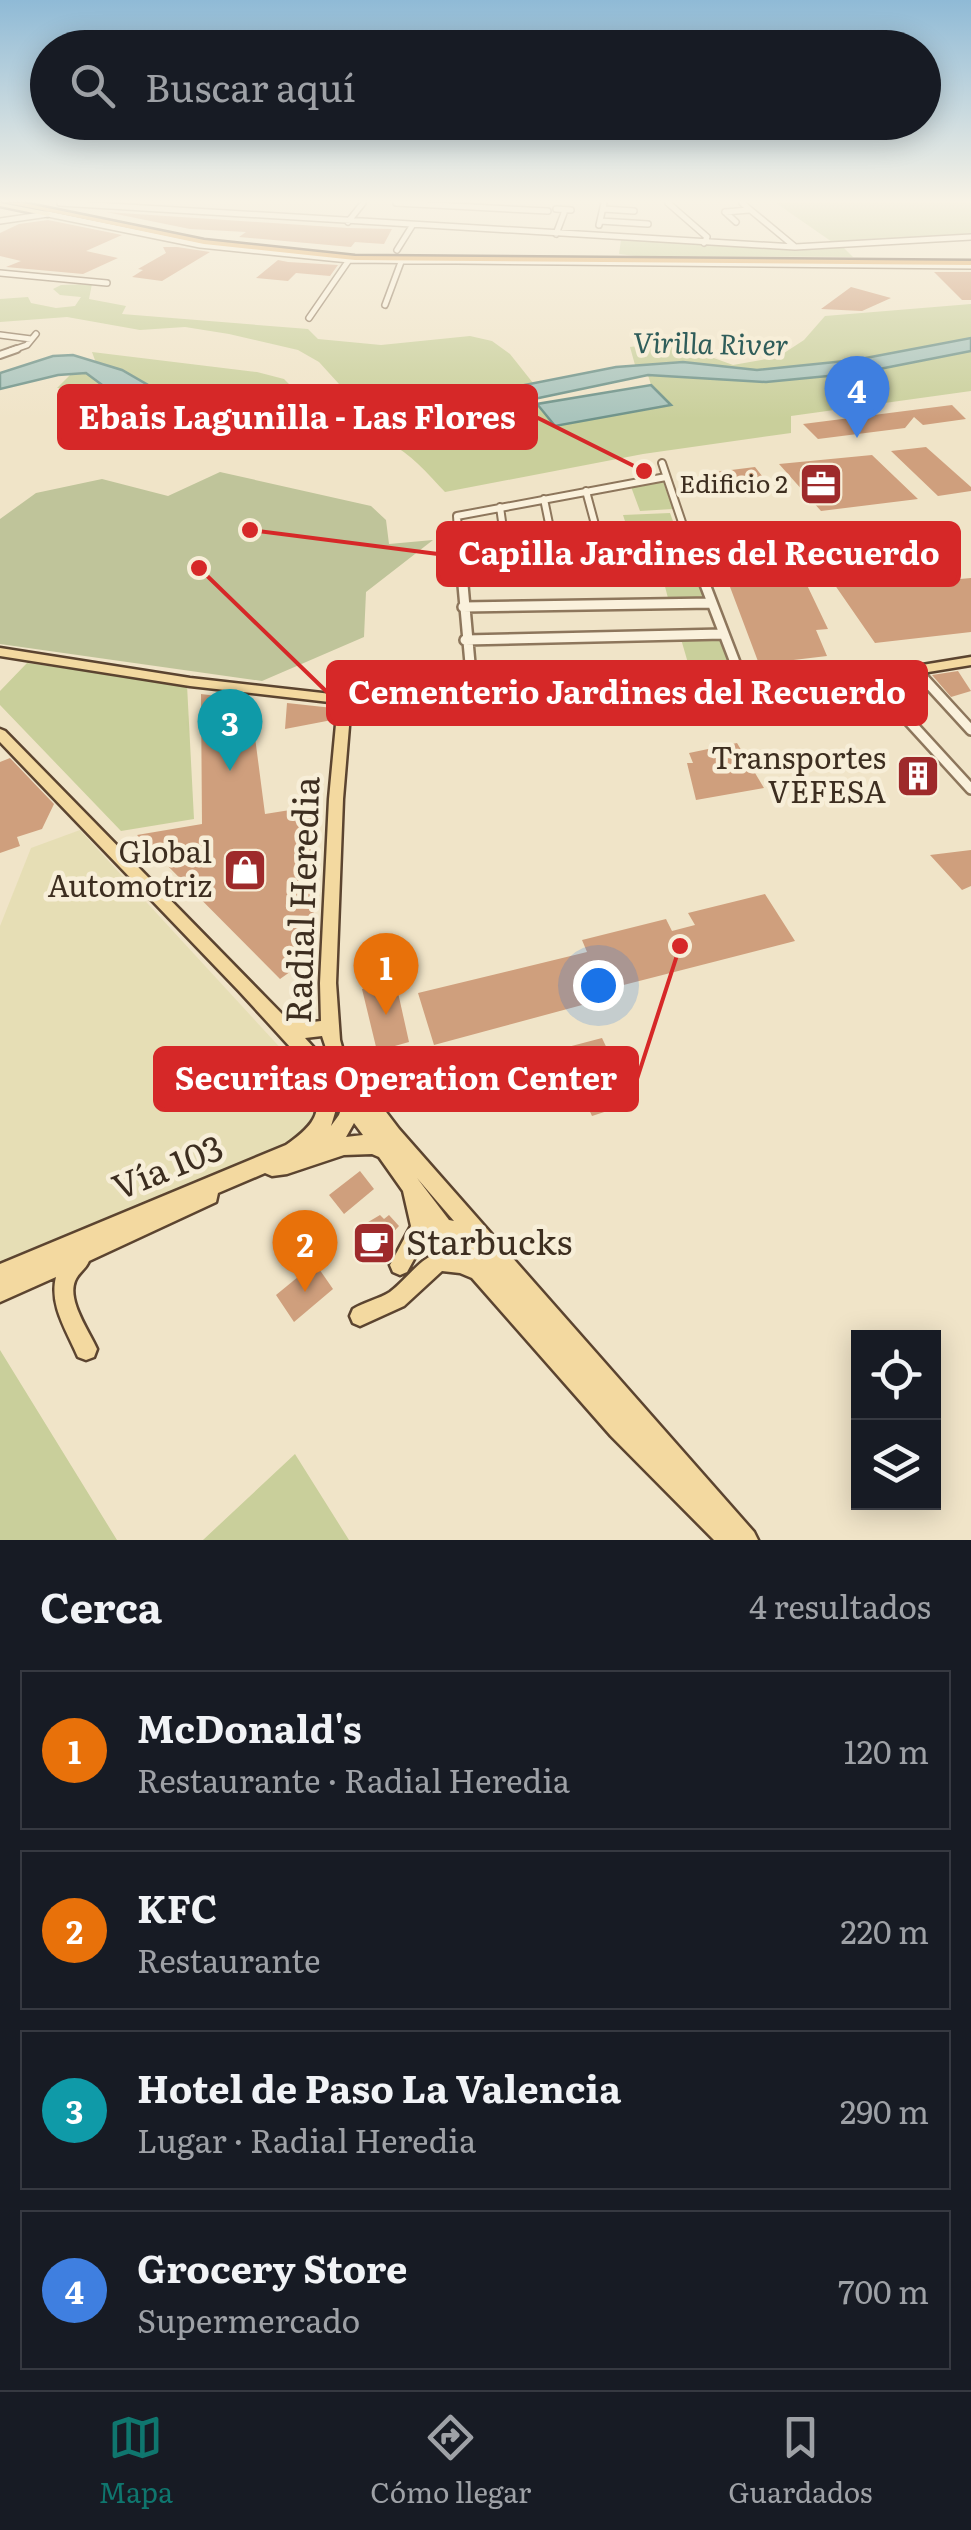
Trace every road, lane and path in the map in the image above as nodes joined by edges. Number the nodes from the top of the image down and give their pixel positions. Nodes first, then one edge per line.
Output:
1 (2, 275) edge
2 (339, 275) edge
3 (396, 275) edge
4 (107, 282) dead end
5 (385, 304) dead end
6 (309, 318) dead end
7 (0, 335) edge
8 (0, 355) edge
9 (662, 464) dead end
10 (666, 477) junction
11 (586, 491) junction
12 (544, 499) junction
13 (500, 506) junction
14 (700, 570) junction
15 (608, 573) junction
16 (560, 574) junction
17 (510, 575) junction
18 (461, 577) junction
19 (712, 603) junction
20 (463, 607) junction
21 (723, 634) junction
22 (465, 640) junction
23 (0, 654) edge
24 (971, 661) edge
25 (916, 670) junction
26 (865, 672) junction
27 (740, 678) junction
28 (472, 686) junction
29 (345, 699) junction
30 (971, 730) edge
31 (0, 734) edge
32 (971, 789) edge
33 (251, 991) junction
34 (330, 1028) junction
35 (297, 1042) junction
36 (346, 1074) junction
37 (352, 1106) junction
38 (386, 1151) junction
39 (272, 1168) junction
40 (400, 1170) junction
41 (191, 1205) junction
42 (444, 1228) junction
43 (400, 1265) dead end
44 (485, 1275) junction
45 (13, 1279) edge
46 (360, 1316) dead end
47 (86, 1349) dead end
48 (697, 1485) junction
49 (731, 1540) edge
50 (746, 1540) edge

1 - 4 street
2 - 6 street
3 - 5 street
7 - 8 street
9 - 10 street
10 - 11 street
10 - 14 street
11 - 12 street
11 - 15 street
12 - 13 street
12 - 16 street
13 - 17 street
13 - 18 street
14 - 15 street
14 - 19 street
15 - 16 street
16 - 17 street
17 - 18 street
18 - 20 street
19 - 20 street
19 - 21 street
20 - 22 street
21 - 22 street
21 - 27 street
22 - 28 street
23 - 29 main road
24 - 25 main road
25 - 26 main road
25 - 30 street
26 - 27 main road
26 - 32 street
27 - 28 main road
28 - 29 main road
29 - 34 main road, Radial Heredia
31 - 33 main road, Radial Heredia
33 - 34 main road
33 - 35 main road, Radial Heredia
34 - 36 main road, Radial Heredia
35 - 37 main road, Radial Heredia
35 - 45 main road, Vía 103
36 - 37 main road
36 - 48 main road, Radial Heredia
37 - 38 main road, Radial Heredia
37 - 39 main road
38 - 39 main road
38 - 40 main road, Radial Heredia
39 - 41 main road, Vía 103
40 - 42 main road, Radial Heredia
40 - 43 main road
41 - 45 main road, Vía 103
41 - 47 main road
42 - 44 main road, Radial Heredia
42 - 48 main road
44 - 46 main road
44 - 49 main road, Radial Heredia
48 - 50 main road, Radial Heredia

